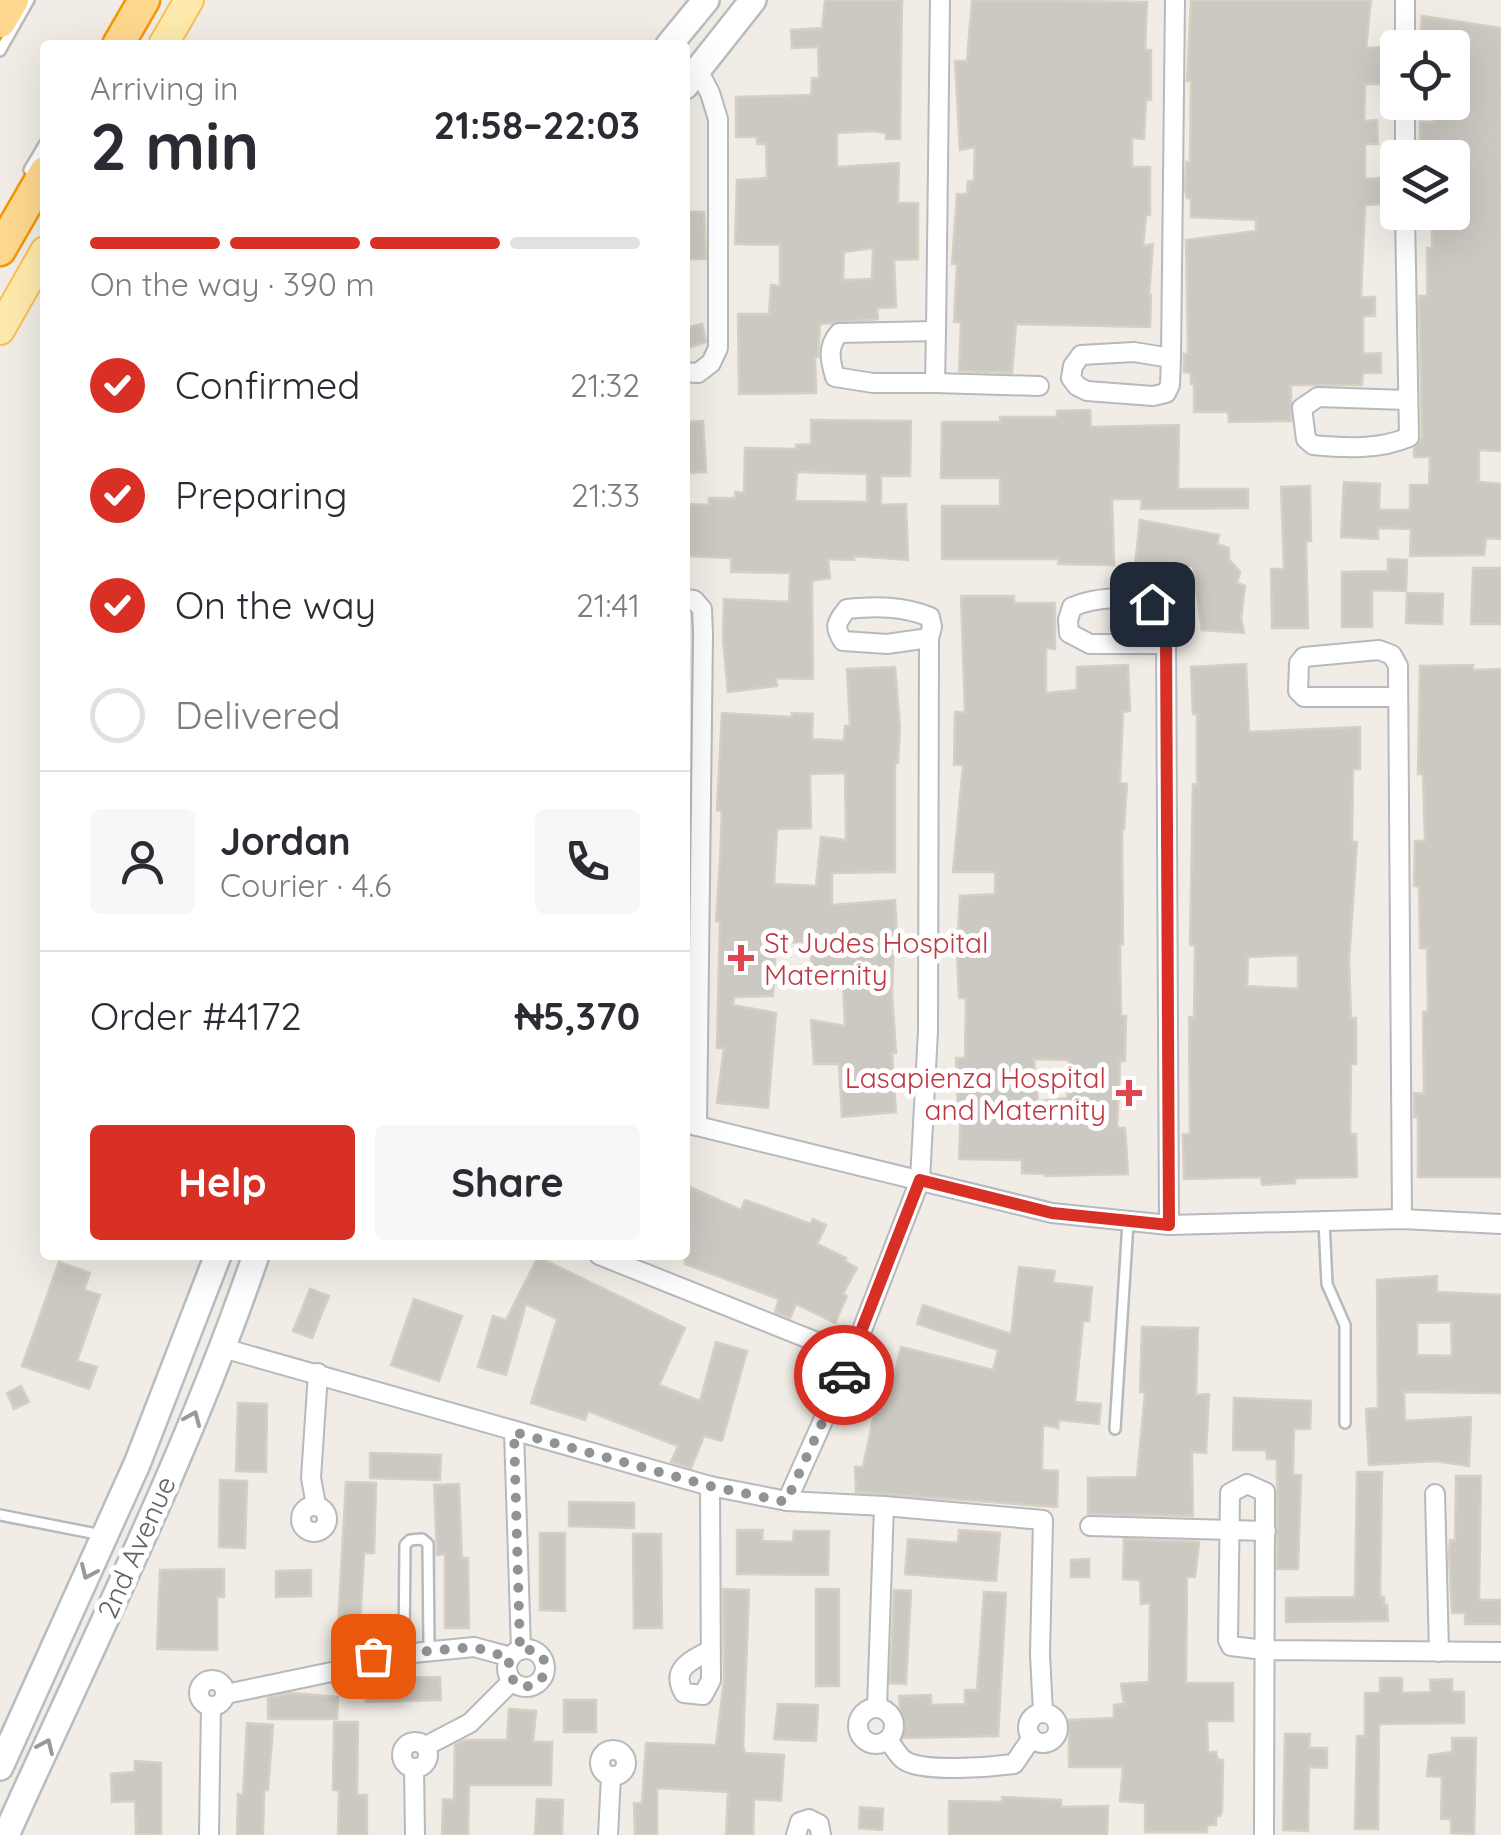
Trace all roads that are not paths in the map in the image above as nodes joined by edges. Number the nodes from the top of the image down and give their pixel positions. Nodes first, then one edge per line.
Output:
1 (13, 0) edge
2 (29, 0) edge
3 (144, 0) edge
4 (189, 0) edge
5 (706, 0) edge
6 (754, 0) edge
7 (940, 0) edge
8 (1175, 0) edge
9 (1405, 0) edge
10 (0, 22) edge
11 (1405, 30) edge
12 (121, 40) edge
13 (166, 40) edge
14 (674, 40) edge
15 (0, 51) edge
16 (692, 78) edge
17 (36, 173) edge
18 (1405, 230) edge
19 (0, 250) edge
20 (40, 260) edge
21 (0, 330) edge
22 (936, 331) junction
23 (1171, 358) junction
24 (690, 372) edge
25 (935, 382) junction
26 (1040, 386) dead end
27 (1406, 400) junction
28 (690, 600) edge
29 (694, 633) edge
30 (929, 638) junction
31 (1166, 644) junction
32 (1398, 697) junction
33 (691, 1125) edge
34 (920, 1180) junction
35 (1402, 1219) junction
36 (1324, 1221) junction
37 (1128, 1222) junction
38 (1501, 1224) edge
39 (1169, 1225) junction
40 (216, 1260) edge
41 (254, 1260) edge
42 (612, 1260) edge
43 (223, 1348) junction
44 (852, 1356) junction
45 (318, 1373) junction
46 (1345, 1423) dead end
47 (1114, 1430) dead end
48 (514, 1432) junction
49 (710, 1486) junction
50 (1434, 1494) dead end
51 (786, 1502) junction
52 (316, 1505) dead end
53 (884, 1506) junction
54 (0, 1514) edge
55 (1090, 1526) dead end
56 (1230, 1530) junction
57 (1266, 1531) junction
58 (104, 1535) junction
59 (429, 1650) junction
60 (710, 1650) dead end
61 (1264, 1650) junction
62 (1439, 1652) junction
63 (1501, 1652) edge
64 (404, 1653) junction
65 (516, 1654) junction
66 (512, 1681) junction
67 (877, 1707) junction
68 (889, 1741) junction
69 (0, 1767) edge
70 (612, 1776) dead end
71 (10, 1834) edge
72 (209, 1835) edge
73 (415, 1835) edge
74 (608, 1835) edge
75 (796, 1835) edge
76 (821, 1835) edge
77 (1264, 1835) edge

1 - 10 highway
2 - 15 lane
3 - 12 highway
4 - 13 main road
5 - 14 street
6 - 16 street
7 - 22 street
8 - 23 street
9 - 11 street
16 - 24 street
17 - 19 highway
18 - 27 street
20 - 21 main road
22 - 25 street
22 - 25 street
23 - 23 street
25 - 26 street
27 - 27 street
28 - 29 street
29 - 33 street
30 - 30 street
30 - 34 street
31 - 31 street
31 - 39 street
32 - 32 street
32 - 35 street
33 - 34 street
34 - 37 street
34 - 44 street
35 - 36 street
35 - 38 street
36 - 39 street
36 - 46 lane
37 - 39 street
37 - 47 lane
40 - 58 street, 2nd Avenue
41 - 43 street, 2nd Avenue
42 - 44 street
43 - 45 street
71 -> 43 street, 2nd Avenue
44 - 51 street
45 - 48 street
45 - 52 street
48 - 49 street
48 - 65 street
49 - 51 street
49 - 60 street
50 - 62 street
51 - 53 street
53 - 67 street
53 - 68 street
54 - 58 lane
55 - 56 street
56 - 57 street
56 - 57 street
56 - 61 street
57 - 61 street
58 -> 69 street, 2nd Avenue
59 - 64 street
59 - 64 lane
59 - 65 street
61 - 62 street
61 - 77 street
62 - 63 street
64 - 72 street
65 - 66 street
65 - 66 street
66 - 73 street
67 - 68 street
67 - 68 street
70 - 74 street
75 - 76 street

